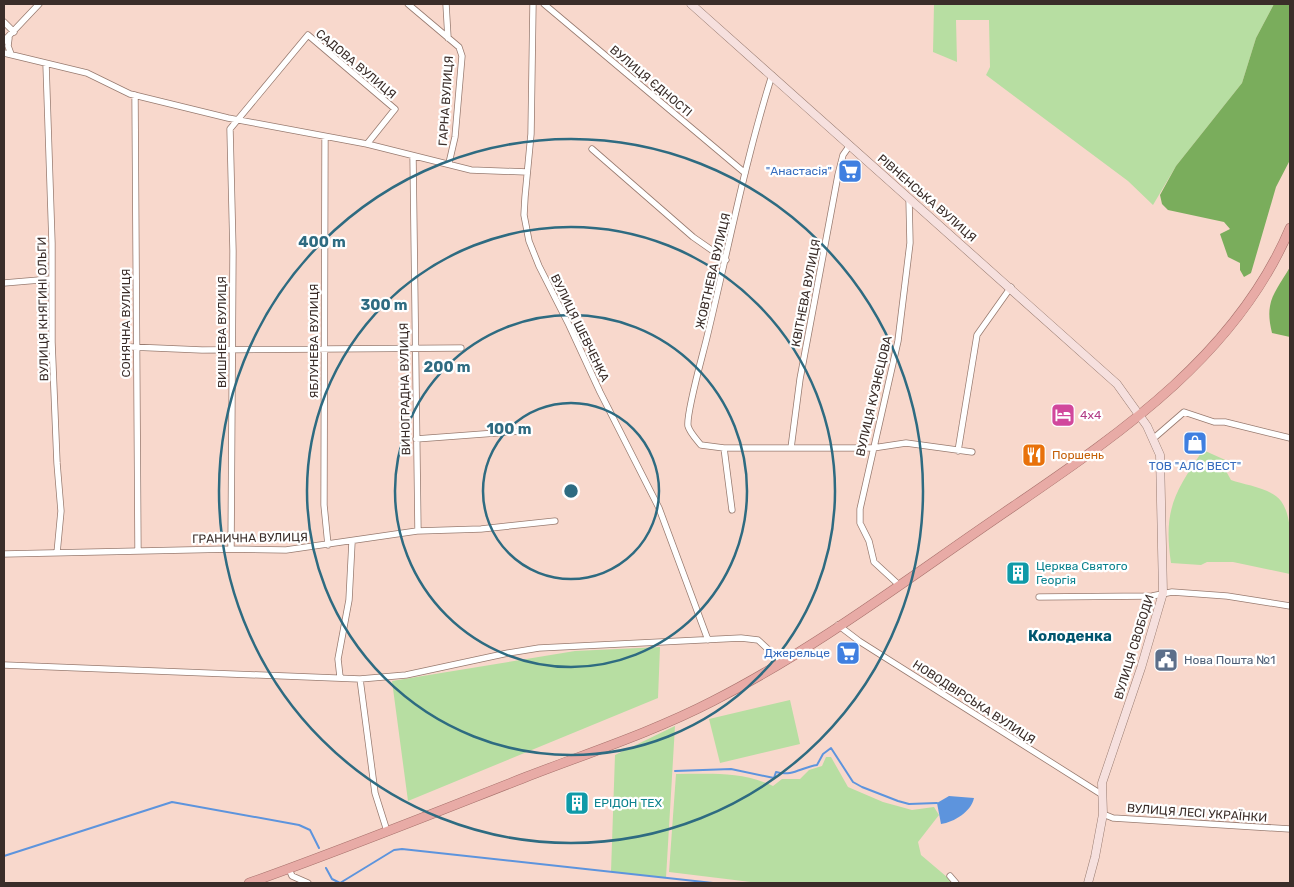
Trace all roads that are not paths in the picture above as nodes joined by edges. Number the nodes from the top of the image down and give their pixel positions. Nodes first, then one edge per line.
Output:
1 (39, 4) edge
2 (408, 4) edge
3 (446, 4) edge
4 (533, 4) edge
5 (544, 4) edge
6 (691, 4) edge
7 (4, 22) edge
8 (14, 32) junction
9 (448, 38) junction
10 (6, 39) edge
11 (4, 53) edge
12 (11, 54) junction
13 (46, 64) junction
14 (772, 75) junction
15 (135, 95) junction
16 (240, 119) junction
17 (325, 137) junction
18 (367, 144) junction
19 (850, 145) junction
20 (592, 149) dead end
21 (414, 156) junction
22 (449, 163) junction
23 (527, 172) junction
24 (745, 173) junction
25 (909, 199) junction
26 (1290, 228) edge
27 (726, 260) junction
28 (51, 279) junction
29 (4, 283) edge
30 (1011, 287) junction
31 (134, 347) junction
32 (232, 348) junction
33 (326, 348) junction
34 (415, 348) junction
35 (461, 348) dead end
36 (1141, 416) junction
37 (522, 431) dead end
38 (1154, 438) junction
39 (1290, 438) edge
40 (416, 439) junction
41 (724, 448) junction
42 (791, 448) junction
43 (873, 448) junction
44 (958, 451) junction
45 (972, 452) dead end
46 (732, 510) dead end
47 (555, 520) dead end
48 (418, 531) junction
49 (352, 542) junction
50 (328, 545) junction
51 (231, 549) junction
52 (138, 550) junction
53 (57, 553) junction
54 (4, 554) edge
55 (899, 585) junction
56 (1163, 593) junction
57 (1039, 597) dead end
58 (1290, 606) edge
59 (838, 625) junction
60 (708, 640) junction
61 (782, 662) junction
62 (4, 665) edge
63 (340, 677) junction
64 (360, 679) junction
65 (1101, 794) junction
66 (1103, 814) junction
67 (1290, 829) edge
68 (387, 831) junction
69 (289, 869) junction
70 (950, 876) dead end
71 (249, 883) edge
72 (308, 883) edge
73 (956, 883) edge
74 (1088, 883) edge

1 - 8 street
2 - 9 street, ГАРНА ВУЛИЦЯ
3 - 9 street
4 - 23 street, ВУЛИЦЯ ШЕВЧЕНКА
5 - 24 street, ВУЛИЦЯ ЄДНОСТІ
6 - 14 main road, РІВНЕНСЬКА ВУЛИЦЯ
7 - 8 street
8 - 10 street
9 - 22 street, ГАРНА ВУЛИЦЯ
10 - 12 street
11 - 12 street
12 - 13 street
13 - 15 street
13 - 28 street, ВУЛИЦЯ КНЯГИНІ ОЛЬГИ
14 - 19 main road, РІВНЕНСЬКА ВУЛИЦЯ
14 - 24 street, ЖОВТНЕВА ВУЛИЦЯ
15 - 16 street
15 - 31 street, СОНЯЧНА ВУЛИЦЯ
16 - 17 street
16 - 18 street, САДОВА ВУЛИЦЯ
16 - 32 street, ВИШНЕВА ВУЛИЦЯ
17 - 18 street
17 - 33 street, ЯБЛУНЕВА ВУЛИЦЯ
18 - 21 street
19 - 25 main road, РІВНЕНСЬКА ВУЛИЦЯ
19 - 42 street, КВІТНЕВА ВУЛИЦЯ
20 - 27 street
21 - 22 street
21 - 34 street, ВИНОГРАДНА ВУЛИЦЯ
22 - 23 street
23 - 60 street, ВУЛИЦЯ ШЕВЧЕНКА
24 - 27 street, ЖОВТНЕВА ВУЛИЦЯ
25 - 30 main road, РІВНЕНСЬКА ВУЛИЦЯ
25 - 43 street, ВУЛИЦЯ КУЗНЄЦОВА
26 - 36 highway
27 - 41 street, ЖОВТНЕВА ВУЛИЦЯ
28 - 29 street
28 - 53 street, ВУЛИЦЯ КНЯГИНІ ОЛЬГИ
30 - 36 main road, РІВНЕНСЬКА ВУЛИЦЯ
30 - 44 street
31 - 32 street
31 - 52 street, СОНЯЧНА ВУЛИЦЯ
32 - 33 street
32 - 51 street, ВИШНЕВА ВУЛИЦЯ
33 - 34 street
33 - 50 street, ЯБЛУНЕВА ВУЛИЦЯ
34 - 35 street
34 - 40 street, ВИНОГРАДНА ВУЛИЦЯ
36 - 38 main road, ВУЛИЦЯ СВОБОДИ
36 - 55 highway
37 - 40 street
38 - 39 street
38 - 56 main road, ВУЛИЦЯ СВОБОДИ
40 - 48 street, ВИНОГРАДНА ВУЛИЦЯ
41 - 42 street, ЖОВТНЕВА ВУЛИЦЯ
41 - 46 street
42 - 43 street, ЖОВТНЕВА ВУЛИЦЯ
43 - 44 street, ЖОВТНЕВА ВУЛИЦЯ
43 - 55 street, ВУЛИЦЯ КУЗНЄЦОВА
44 - 45 street, ЖОВТНЕВА ВУЛИЦЯ
47 - 48 street, ГРАНИЧНА ВУЛИЦЯ
48 - 49 street, ГРАНИЧНА ВУЛИЦЯ
49 - 50 street, ГРАНИЧНА ВУЛИЦЯ
49 - 63 street
50 - 51 street, ГРАНИЧНА ВУЛИЦЯ
51 - 52 street, ГРАНИЧНА ВУЛИЦЯ
52 - 53 street, ГРАНИЧНА ВУЛИЦЯ
53 - 54 street, ГРАНИЧНА ВУЛИЦЯ
55 - 59 highway
56 - 57 street
56 - 58 street
56 - 65 main road, ВУЛИЦЯ СВОБОДИ
59 - 61 highway
59 - 65 street, НОВОДВІРСЬКА ВУЛИЦЯ
60 - 61 street
60 - 64 street
61 - 68 highway
62 - 63 street
63 - 64 street
64 - 68 street
65 - 66 main road, ВУЛИЦЯ СВОБОДИ
66 - 67 street, ВУЛИЦЯ ЛЕСІ УКРАЇНКИ
66 - 74 main road, ВУЛИЦЯ СВОБОДИ
68 - 69 highway
69 - 71 highway
69 - 72 street
70 - 73 street

